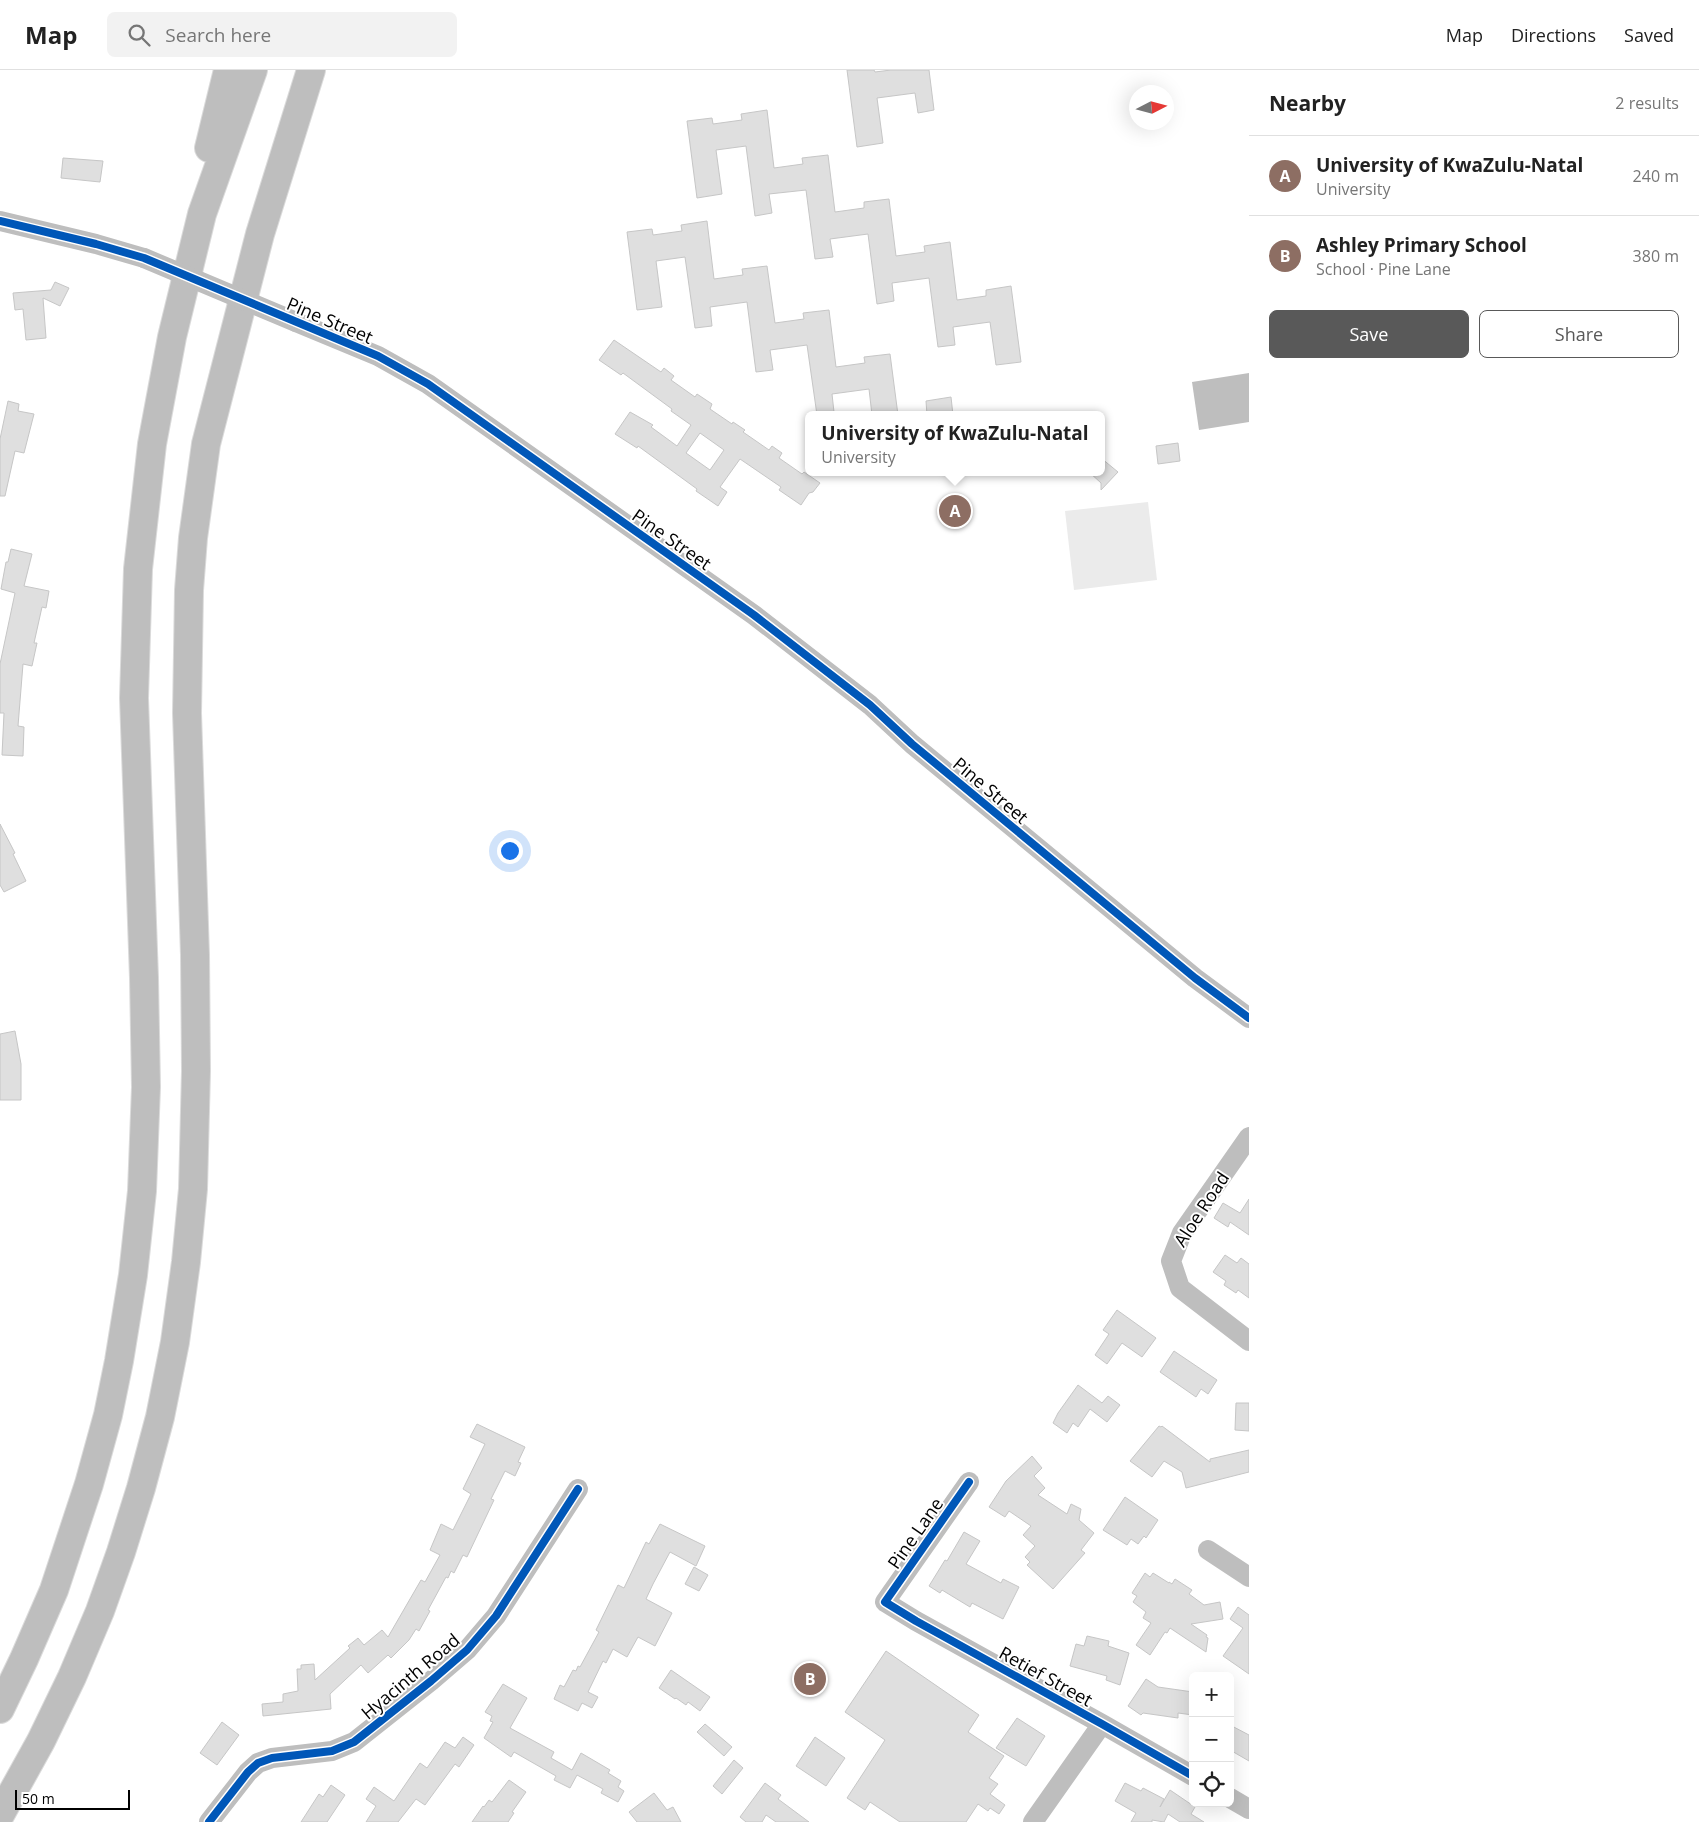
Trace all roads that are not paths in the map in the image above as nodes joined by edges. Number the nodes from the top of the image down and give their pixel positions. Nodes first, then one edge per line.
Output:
1 (228, 70) edge
2 (253, 70) edge
3 (311, 70) edge
4 (329, 70) edge
5 (202, 214) junction
6 (0, 221) edge
7 (260, 234) junction
8 (1249, 1018) edge
9 (1249, 1137) edge
10 (1249, 1341) edge
11 (969, 1482) dead end
12 (578, 1489) dead end
13 (1208, 1550) dead end
14 (1249, 1577) edge
15 (885, 1602) joint
16 (0, 1709) edge
17 (1102, 1724) junction
18 (1189, 1774) edge
19 (1234, 1800) edge
20 (1249, 1809) edge
21 (0, 1815) edge
22 (213, 1821) edge
23 (1033, 1822) edge

1 - 5 highway
2 - 5 highway
3 - 7 highway
4 - 7 highway
5 - 16 highway
6 - 8 street, Pine Street, bridge
7 - 21 highway
9 - 10 street, Aloe Road
11 - 15 street, Pine Lane
12 - 22 street, Hyacinth Road
13 - 14 street
15 - 17 street, Retief Street
17 - 18 street, Retief Street
17 - 23 street
19 - 20 street

